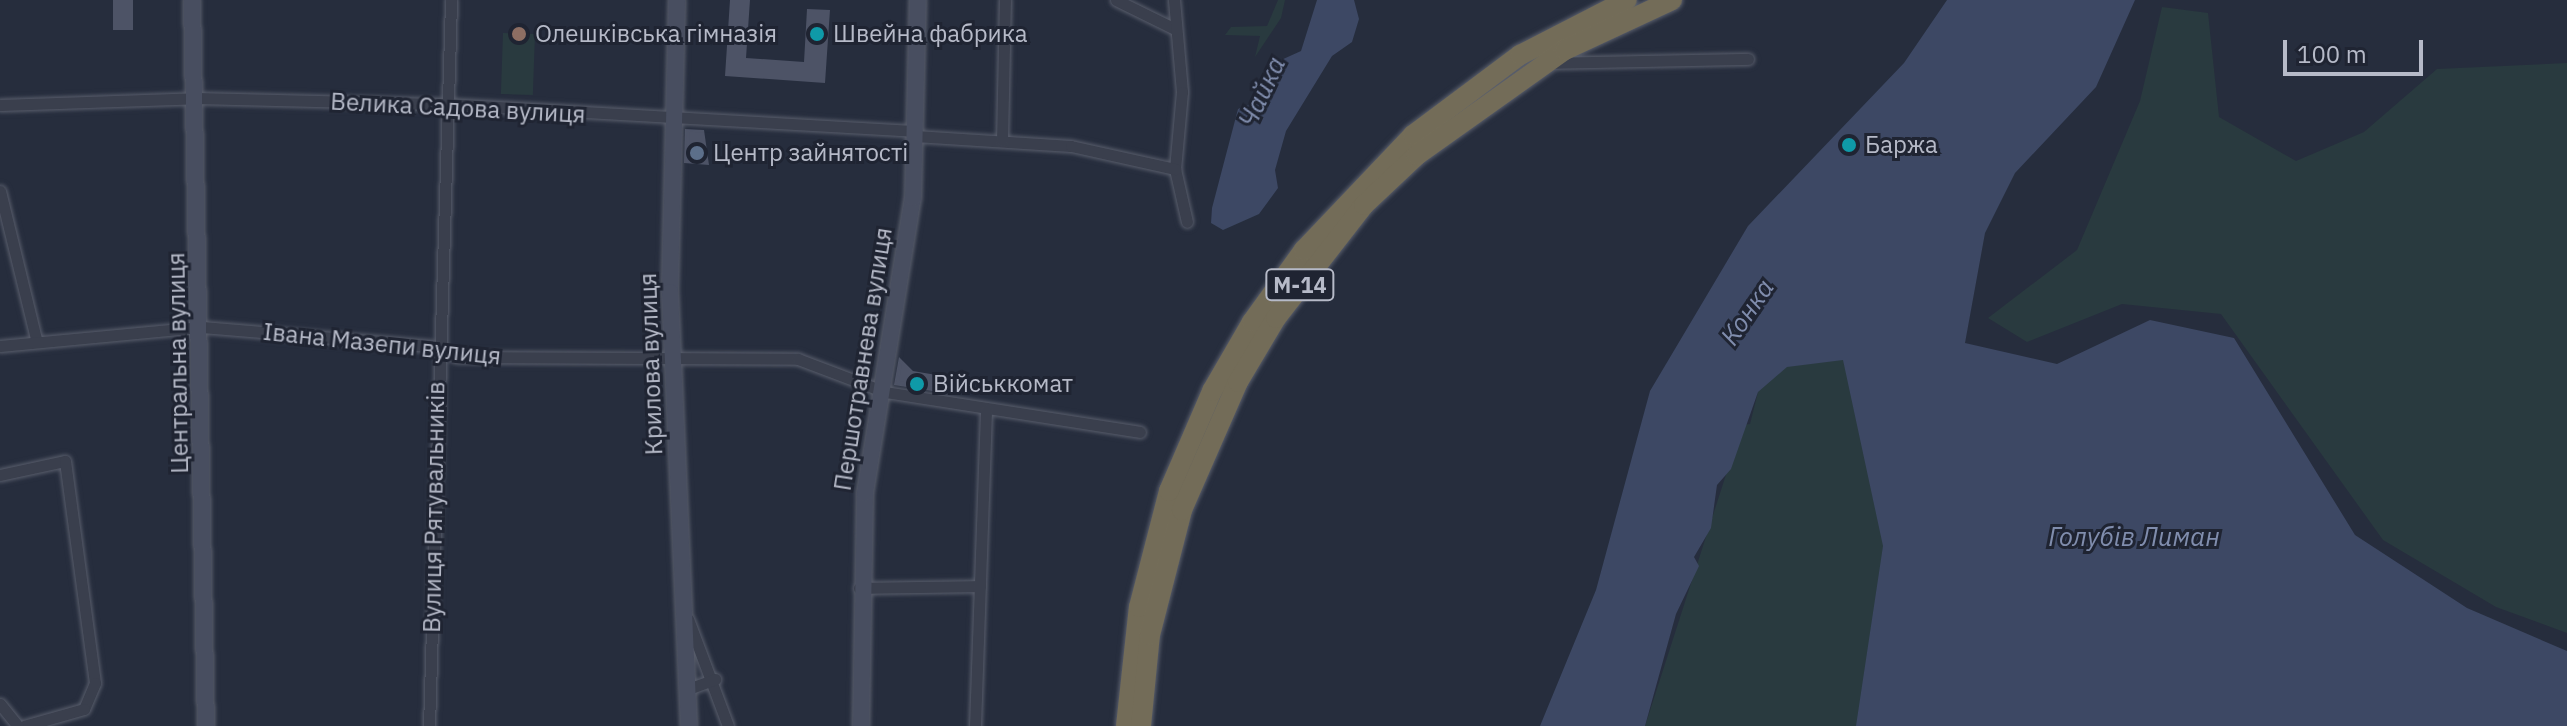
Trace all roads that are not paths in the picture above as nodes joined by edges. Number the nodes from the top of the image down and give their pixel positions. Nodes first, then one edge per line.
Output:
1 (192, 0) edge
2 (451, 0) edge
3 (677, 0) edge
4 (918, 0) edge
5 (1005, 0) edge
6 (1116, 0) edge
7 (1174, 0) edge
8 (1627, 0) edge
9 (1672, 0) edge
10 (1173, 28) junction
11 (1748, 59) dead end
12 (1545, 63) junction
13 (196, 98) junction
14 (447, 104) junction
15 (0, 105) edge
16 (674, 119) junction
17 (916, 133) junction
18 (1002, 141) junction
19 (1175, 169) junction
20 (0, 191) edge
21 (1187, 222) dead end
22 (202, 327) junction
23 (36, 339) junction
24 (0, 346) edge
25 (438, 355) junction
26 (671, 356) junction
27 (885, 392) junction
28 (986, 410) junction
29 (1140, 432) dead end
30 (0, 475) edge
31 (980, 586) junction
32 (859, 588) junction
33 (688, 619) junction
34 (715, 679) junction
35 (688, 689) junction
36 (0, 704) edge
37 (18, 726) edge
38 (24, 726) edge
39 (206, 726) edge
40 (429, 726) edge
41 (689, 726) edge
42 (728, 726) edge
43 (861, 726) edge
44 (975, 726) edge
45 (1126, 726) edge
46 (1141, 726) edge

1 - 13 street, Центральна вулиця
2 - 14 street, Вулиця Рятувальників
3 - 16 street, Крилова вулиця
4 - 17 street, Першотравнева вулиця
5 - 18 street
6 - 10 street
7 - 10 street
8 - 45 highway, М-14
9 - 12 highway, М-14
10 - 19 street
11 - 12 street
12 - 46 highway, М-14
13 - 14 street, Велика Садова вулиця
13 - 15 street, Велика Садова вулиця
13 - 22 street, Центральна вулиця
14 - 16 street, Велика Садова вулиця
14 - 25 street, Вулиця Рятувальників
16 - 17 street, Велика Садова вулиця
16 - 26 street, Крилова вулиця
17 - 18 street, Велика Садова вулиця
17 - 27 street, Першотравнева вулиця
18 - 19 street, Велика Садова вулиця
19 - 21 street
20 - 23 street
22 - 23 street, Івана Мазепи вулиця
22 - 25 street, Івана Мазепи вулиця
22 - 39 street, Центральна вулиця
23 - 24 street, Івана Мазепи вулиця
25 - 26 street, Івана Мазепи вулиця
25 - 40 street, Вулиця Рятувальників
26 - 27 street, Івана Мазепи вулиця
26 - 33 street, Крилова вулиця
27 - 28 street, Івана Мазепи вулиця
27 - 32 street, Першотравнева вулиця
28 - 29 street, Івана Мазепи вулиця
28 - 31 street
30 - 38 street
31 - 32 street
31 - 44 street
32 - 43 street, Першотравнева вулиця
33 - 34 street
33 - 35 street, Крилова вулиця
34 - 35 street
34 - 42 street
35 - 41 street, Крилова вулиця
36 - 37 street

